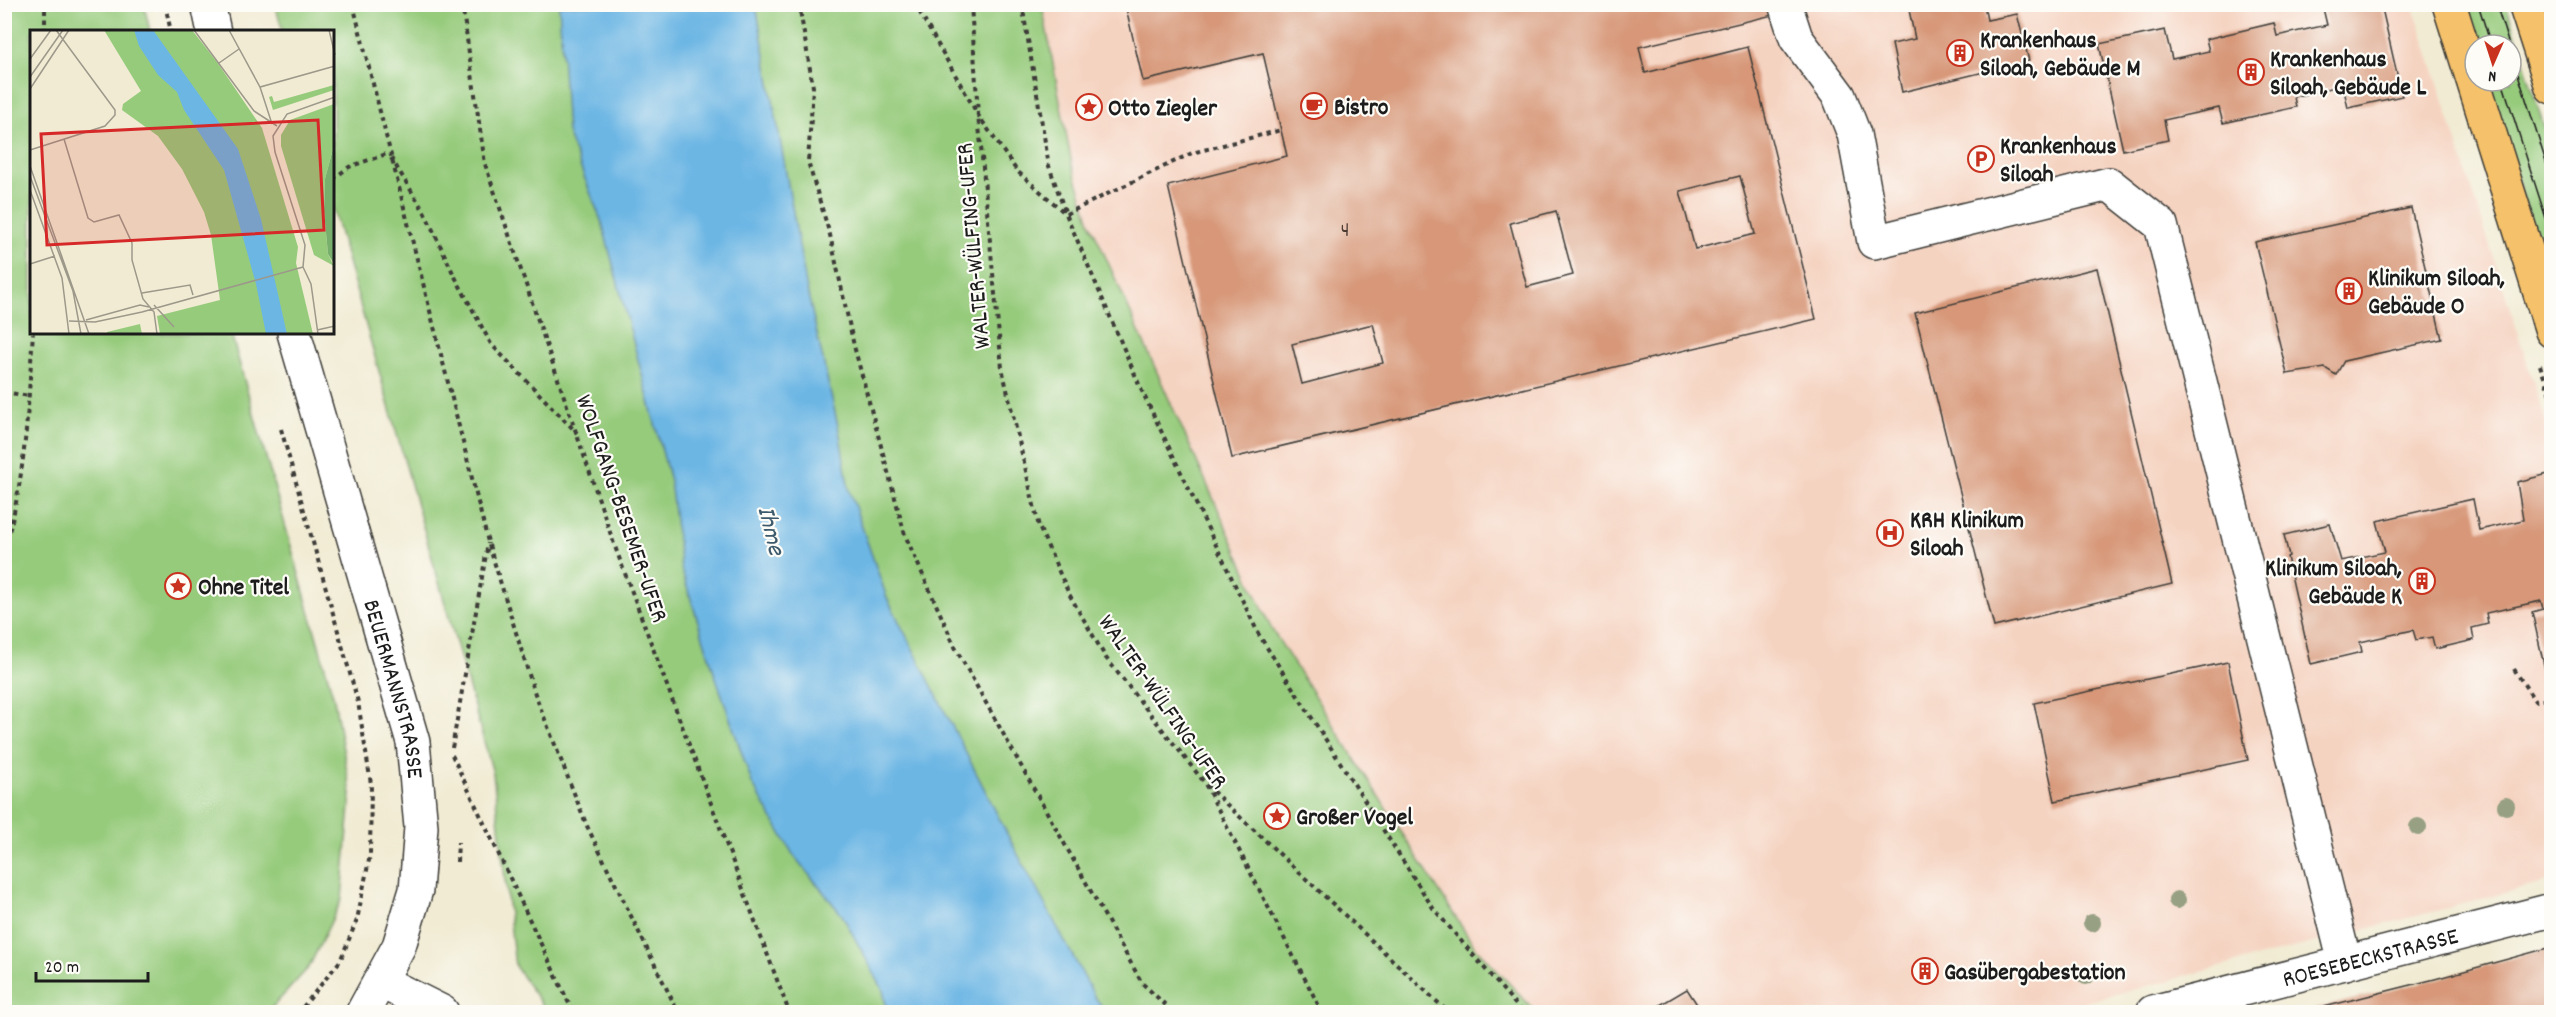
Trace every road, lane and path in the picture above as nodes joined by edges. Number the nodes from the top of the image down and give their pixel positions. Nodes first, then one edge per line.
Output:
1 (45, 4) edge
2 (165, 4) edge
3 (207, 4) edge
4 (353, 4) edge
5 (462, 4) edge
6 (799, 4) edge
7 (915, 4) edge
8 (971, 4) edge
9 (1022, 4) edge
10 (1785, 4) edge
11 (2449, 4) edge
12 (2525, 4) edge
13 (45, 30) edge
14 (171, 30) edge
15 (214, 30) edge
16 (2552, 87) edge
17 (978, 115) junction
18 (1281, 130) dead end
19 (389, 153) junction
20 (334, 178) edge
21 (1066, 214) junction
22 (2552, 331) edge
23 (33, 334) edge
24 (294, 334) edge
25 (4, 392) edge
26 (29, 396) junction
27 (280, 425) dead end
28 (579, 435) junction
29 (488, 542) junction
30 (4, 548) edge
31 (2514, 669) dead end
32 (2552, 699) edge
33 (1204, 782) junction
34 (2552, 910) edge
35 (2345, 963) junction
36 (382, 982) junction
37 (428, 1008) edge
38 (298, 1012) edge
39 (363, 1012) edge
40 (573, 1012) edge
41 (678, 1012) edge
42 (789, 1012) edge
43 (1173, 1012) edge
44 (1322, 1012) edge
45 (1448, 1012) edge
46 (1522, 1012) edge
47 (2153, 1012) edge

1 - 13 path
2 - 14 path
3 - 15 street
4 - 19 path
5 - 28 path, WOLFGANG-BESEMER-UFER
6 - 43 path
7 - 17 path
8 - 17 path, WALTER-WÜLFING-UFER
9 - 21 path
10 - 35 street
11 - 22 main road
12 - 16 main road
17 - 21 path
17 - 33 path, WALTER-WÜLFING-UFER
18 - 21 path
19 - 20 path
19 - 28 path
19 - 29 path
21 - 46 path
23 - 26 path
24 - 36 street, BEUERMANNSTRASSE
25 - 26 path
26 - 30 path
27 - 38 path
28 - 42 path, WOLFGANG-BESEMER-UFER
29 - 40 path
29 - 41 path
31 - 32 path
33 - 44 path, WALTER-WÜLFING-UFER
33 - 45 path
34 - 35 street, ROESEBECKSTRASSE
35 - 47 street, ROESEBECKSTRASSE
36 - 37 street
36 - 39 street, BEUERMANNSTRASSE

